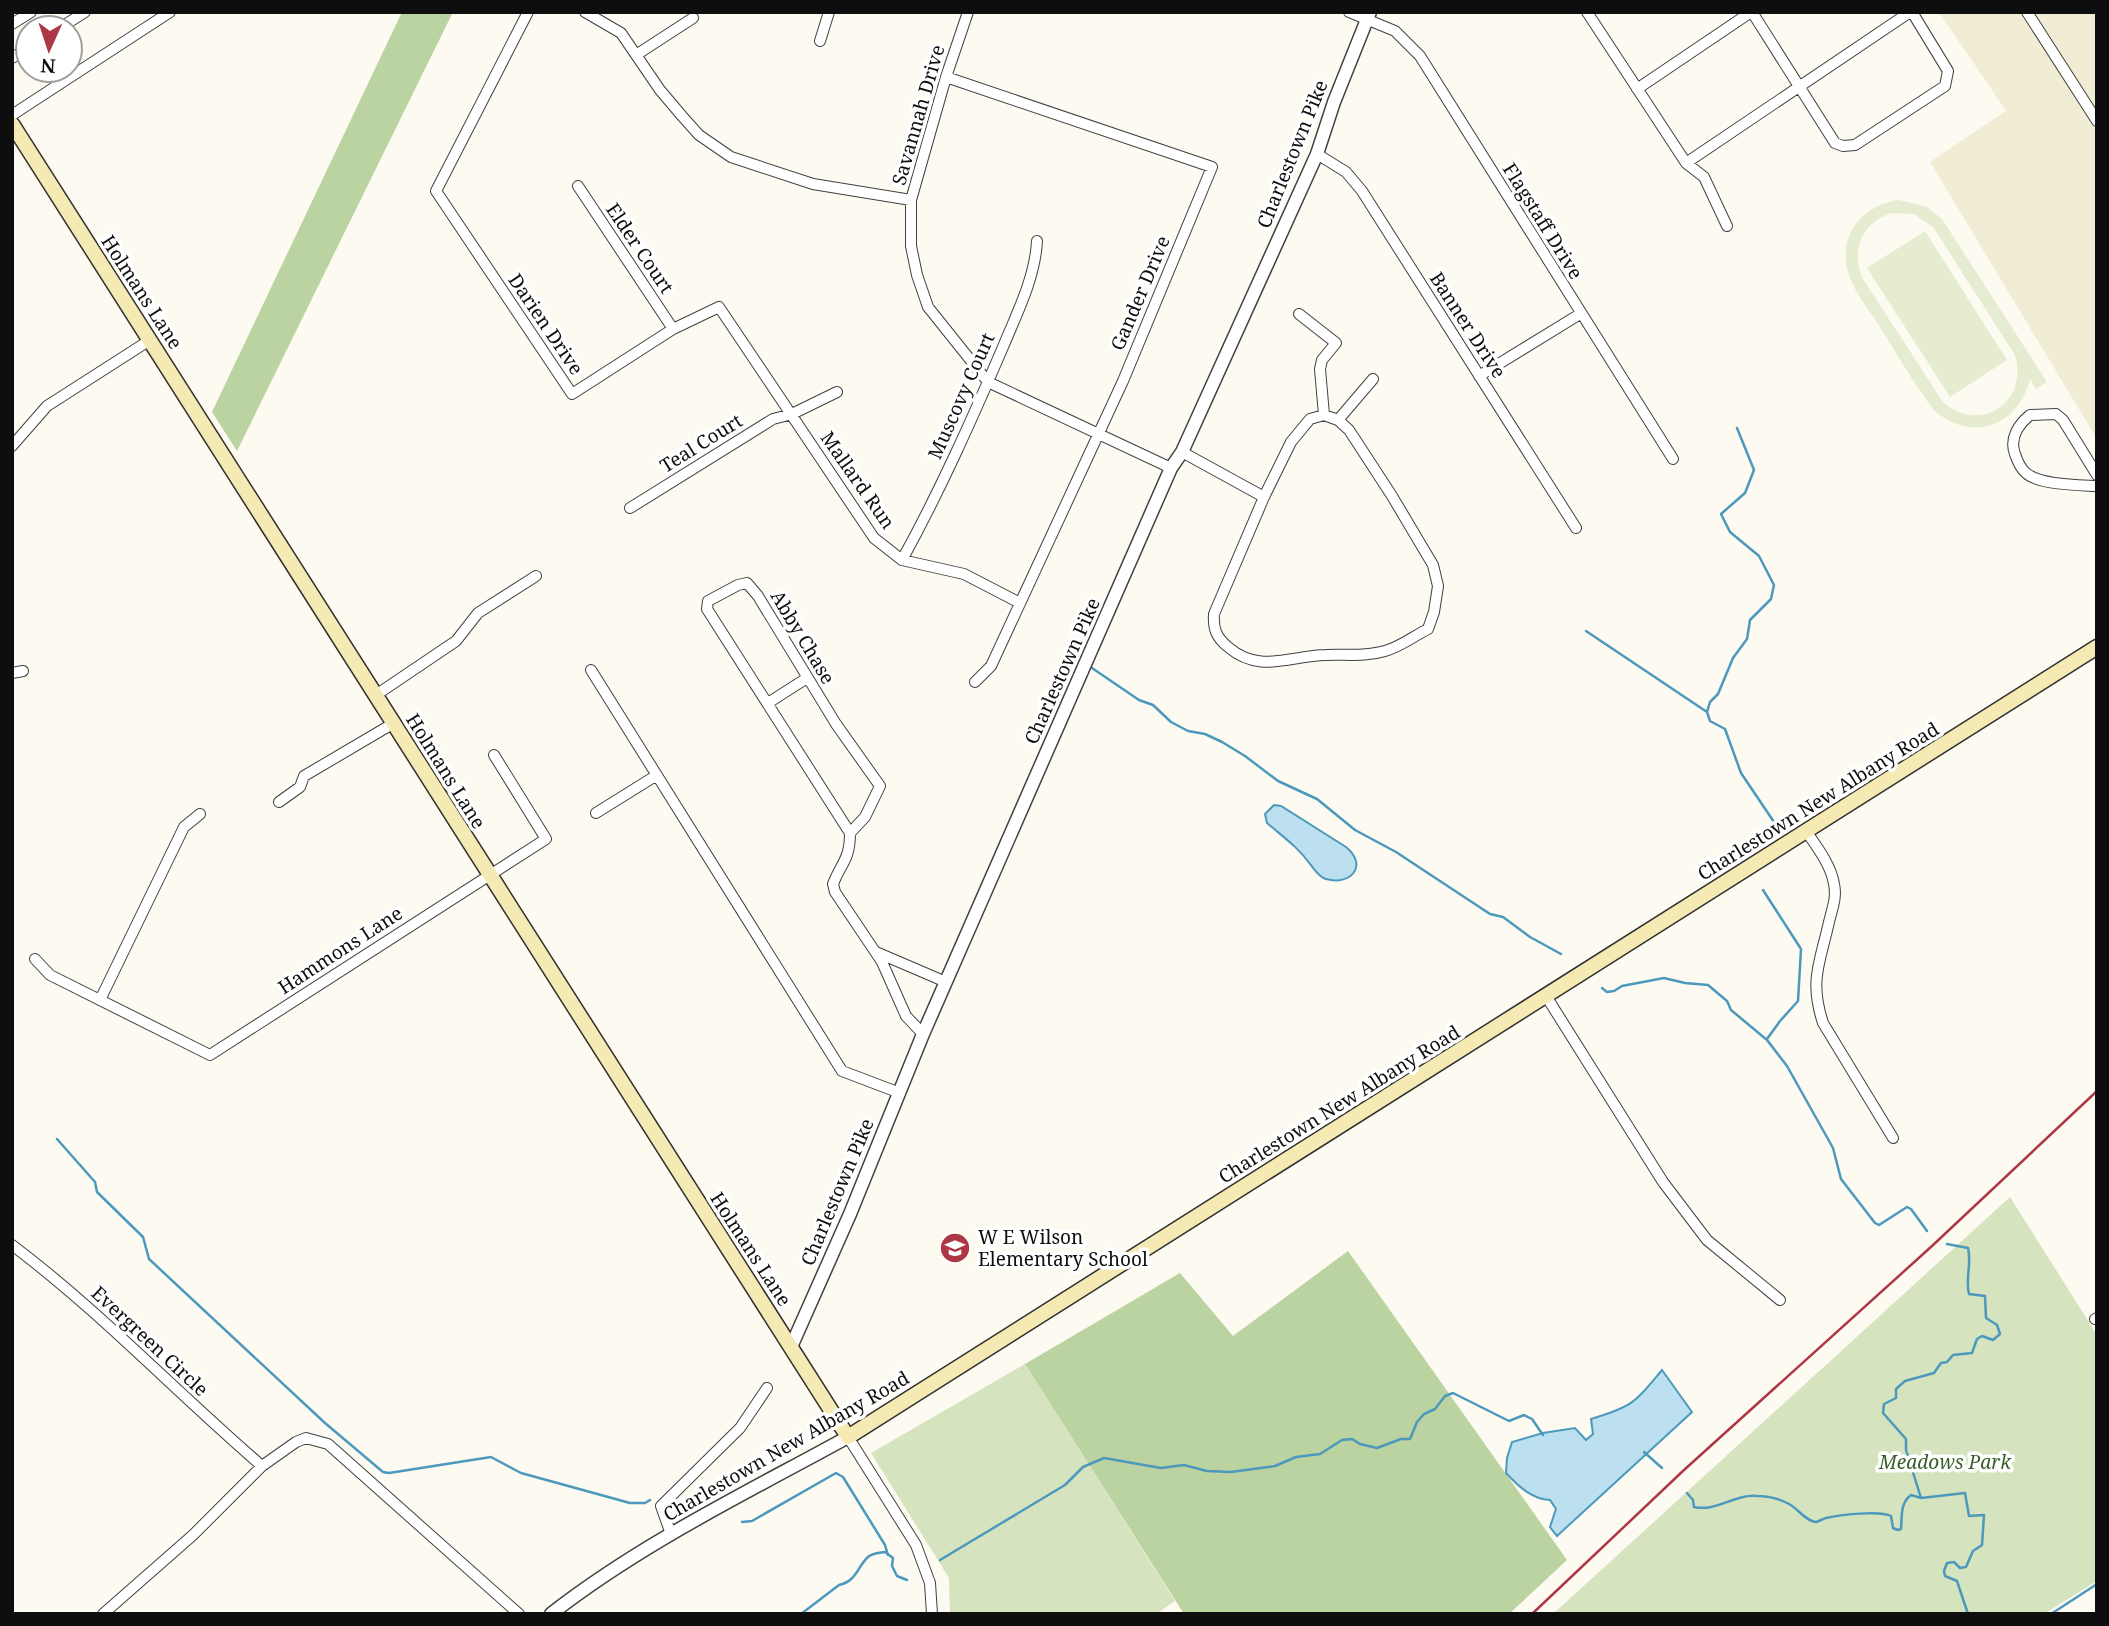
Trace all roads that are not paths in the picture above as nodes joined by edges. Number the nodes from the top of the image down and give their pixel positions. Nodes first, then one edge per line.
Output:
1 (31, 12) edge
2 (170, 12) edge
3 (528, 12) edge
4 (585, 12) edge
5 (829, 12) edge
6 (968, 12) edge
7 (1349, 12) edge
8 (1752, 12) edge
9 (1911, 12) edge
10 (2027, 12) edge
11 (1592, 14) edge
12 (1368, 16) edge
13 (693, 18) dead end
14 (12, 24) edge
15 (820, 41) dead end
16 (636, 55) junction
17 (946, 77) junction
18 (1799, 87) junction
19 (1637, 89) junction
20 (12, 115) edge
21 (2097, 121) edge
22 (12, 124) edge
23 (1317, 154) junction
24 (1686, 163) junction
25 (578, 186) dead end
26 (911, 200) junction
27 (1727, 226) dead end
28 (1037, 241) dead end
29 (1300, 314) dead end
30 (1580, 314) junction
31 (673, 329) junction
32 (150, 340) junction
33 (1479, 376) junction
34 (1373, 379) dead end
35 (988, 382) junction
36 (837, 392) dead end
37 (792, 414) junction
38 (1324, 415) junction
39 (1338, 420) junction
40 (1098, 434) junction
41 (12, 446) edge
42 (1182, 453) junction
43 (1673, 459) dead end
44 (1171, 468) junction
45 (2097, 475) edge
46 (2097, 486) edge
47 (1264, 497) junction
48 (630, 508) dead end
49 (1576, 528) dead end
50 (902, 560) junction
51 (536, 576) dead end
52 (1020, 603) junction
53 (2097, 647) edge
54 (592, 670) dead end
55 (807, 678) junction
56 (975, 682) dead end
57 (376, 695) junction
58 (768, 703) junction
59 (394, 723) junction
60 (494, 755) dead end
61 (657, 775) junction
62 (279, 802) dead end
63 (596, 813) dead end
64 (200, 814) dead end
65 (1806, 831) junction
66 (850, 833) junction
67 (489, 875) junction
68 (875, 951) junction
69 (35, 959) dead end
70 (946, 982) junction
71 (1546, 996) junction
72 (100, 1000) junction
73 (923, 1034) junction
74 (900, 1093) junction
75 (1893, 1138) dead end
76 (12, 1245) edge
77 (1780, 1300) dead end
78 (791, 1347) junction
79 (766, 1388) dead end
80 (848, 1437) junction
81 (262, 1466) junction
82 (671, 1534) junction
83 (103, 1614) edge
84 (519, 1614) edge
85 (551, 1614) edge
86 (932, 1614) edge

1 - 14 street
2 - 20 street
3 - 31 street, Darien Drive
4 - 16 street
5 - 15 street
6 - 17 street, Savannah Drive
7 - 12 street, Flagstaff Drive
8 - 18 street
8 - 19 street
9 - 18 street
9 - 18 street
10 - 21 street
11 - 19 street
12 - 23 street, Charlestown Pike
12 - 30 street, Flagstaff Drive
13 - 16 street
16 - 26 street
17 - 26 street, Savannah Drive
17 - 40 street, Gander Drive
18 - 24 street
19 - 24 street
22 - 32 main road, Holmans Lane
23 - 33 street, Banner Drive
23 - 42 street, Charlestown Pike
24 - 27 street
25 - 31 street, Elder Court
26 - 35 street, Savannah Drive
28 - 35 street, Muscovy Court
29 - 38 street
30 - 33 street
30 - 43 street, Flagstaff Drive
31 - 37 street, Darien Drive
32 - 41 street
32 - 57 main road, Holmans Lane
33 - 49 street, Banner Drive
34 - 39 street
35 - 40 street, Savannah Drive
35 - 50 street, Muscovy Court
36 - 37 street, Teal Court
37 - 48 street, Teal Court
37 - 50 street, Mallard Run
38 - 39 street
38 - 47 street
39 - 47 street
40 - 44 street, Savannah Drive
40 - 52 street, Gander Drive
42 - 44 street, Charlestown Pike
42 - 47 street
44 - 70 street, Charlestown Pike
45 - 46 street
50 - 52 street, Mallard Run
51 - 57 street
52 - 56 street, Gander Drive
53 - 65 main road, Charlestown New Albany Road
54 - 61 street
55 - 58 street
55 - 58 street, Abby Chase
55 - 66 street, Abby Chase
57 - 59 main road, Holmans Lane
58 - 66 street, Abby Chase
59 - 62 street
59 - 67 main road, Holmans Lane
60 - 67 street, Hammons Lane
61 - 63 street
61 - 74 street
64 - 72 street
65 - 71 main road, Charlestown New Albany Road
65 - 75 street
66 - 68 street, Abby Chase
67 - 72 street, Hammons Lane
67 - 78 main road, Holmans Lane
68 - 70 street
68 - 73 street, Abby Chase
69 - 72 street
70 - 73 street, Charlestown Pike
71 - 77 street
71 - 80 main road, Charlestown New Albany Road
73 - 74 street, Charlestown Pike
74 - 78 street, Charlestown Pike
76 - 81 street, Evergreen Circle
78 - 80 main road, Holmans Lane
79 - 82 street
80 - 82 street, Charlestown New Albany Road
80 - 86 street
81 - 83 street
81 - 84 street
82 - 85 street, Charlestown New Albany Road

